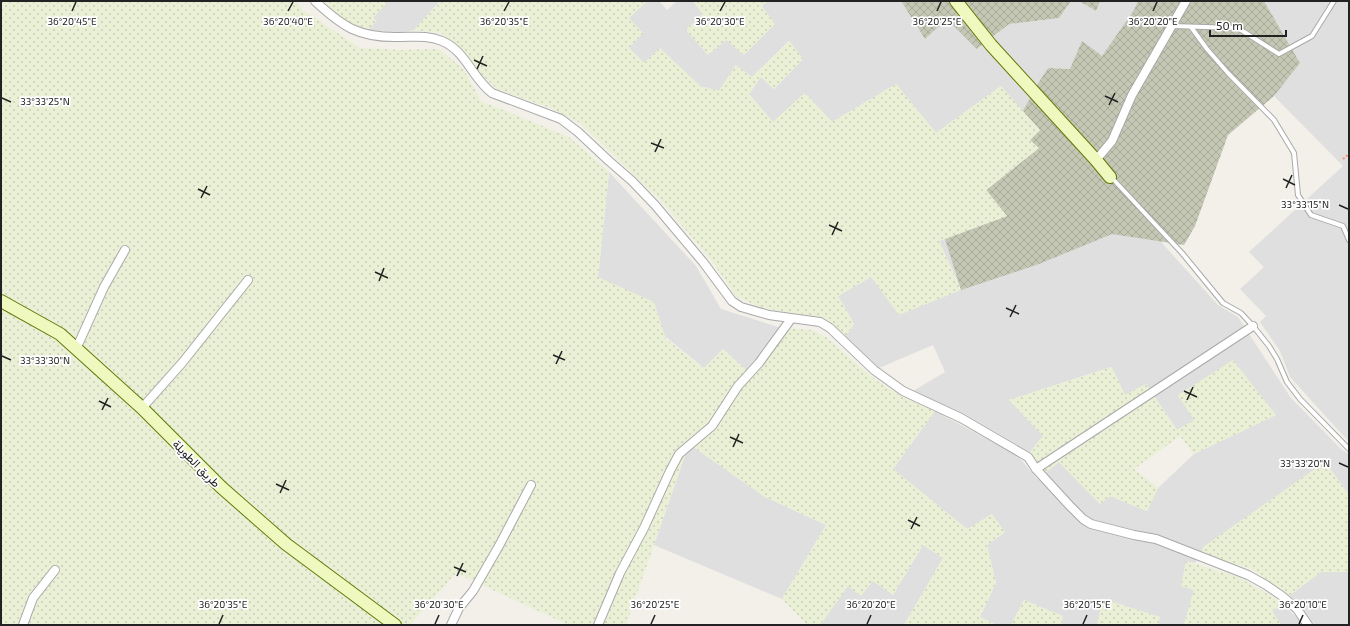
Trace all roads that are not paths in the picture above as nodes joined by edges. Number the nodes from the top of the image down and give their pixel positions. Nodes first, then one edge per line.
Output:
1 (315, 1) edge
2 (956, 1) edge
3 (1186, 1) edge
4 (1334, 1) edge
5 (1171, 26) junction
6 (1191, 27) junction
7 (1096, 160) junction
8 (1110, 176) joint
9 (1349, 240) edge
10 (125, 250) dead end
11 (248, 280) dead end
12 (1, 301) edge
13 (791, 319) junction
14 (1253, 326) junction
15 (77, 347) junction
16 (142, 408) junction
17 (1349, 449) edge
18 (1036, 469) junction
19 (531, 485) dead end
20 (55, 570) dead end
21 (23, 625) edge
22 (395, 625) edge
23 (451, 625) edge
24 (598, 625) edge
25 (1308, 625) edge

1 - 13 street
2 - 7 street
3 - 5 street
4 - 6 lane
5 - 6 lane
5 - 7 street
6 - 9 lane
7 - 8 street
8 - 14 lane
10 - 15 street
11 - 16 street
12 - 15 street, طريق الطويلة
13 - 18 street
13 - 24 street
14 - 17 lane
14 - 18 street
15 - 16 street, طريق الطويلة
16 - 22 street, طريق الطويلة
18 - 25 street
19 - 23 street
20 - 21 street

